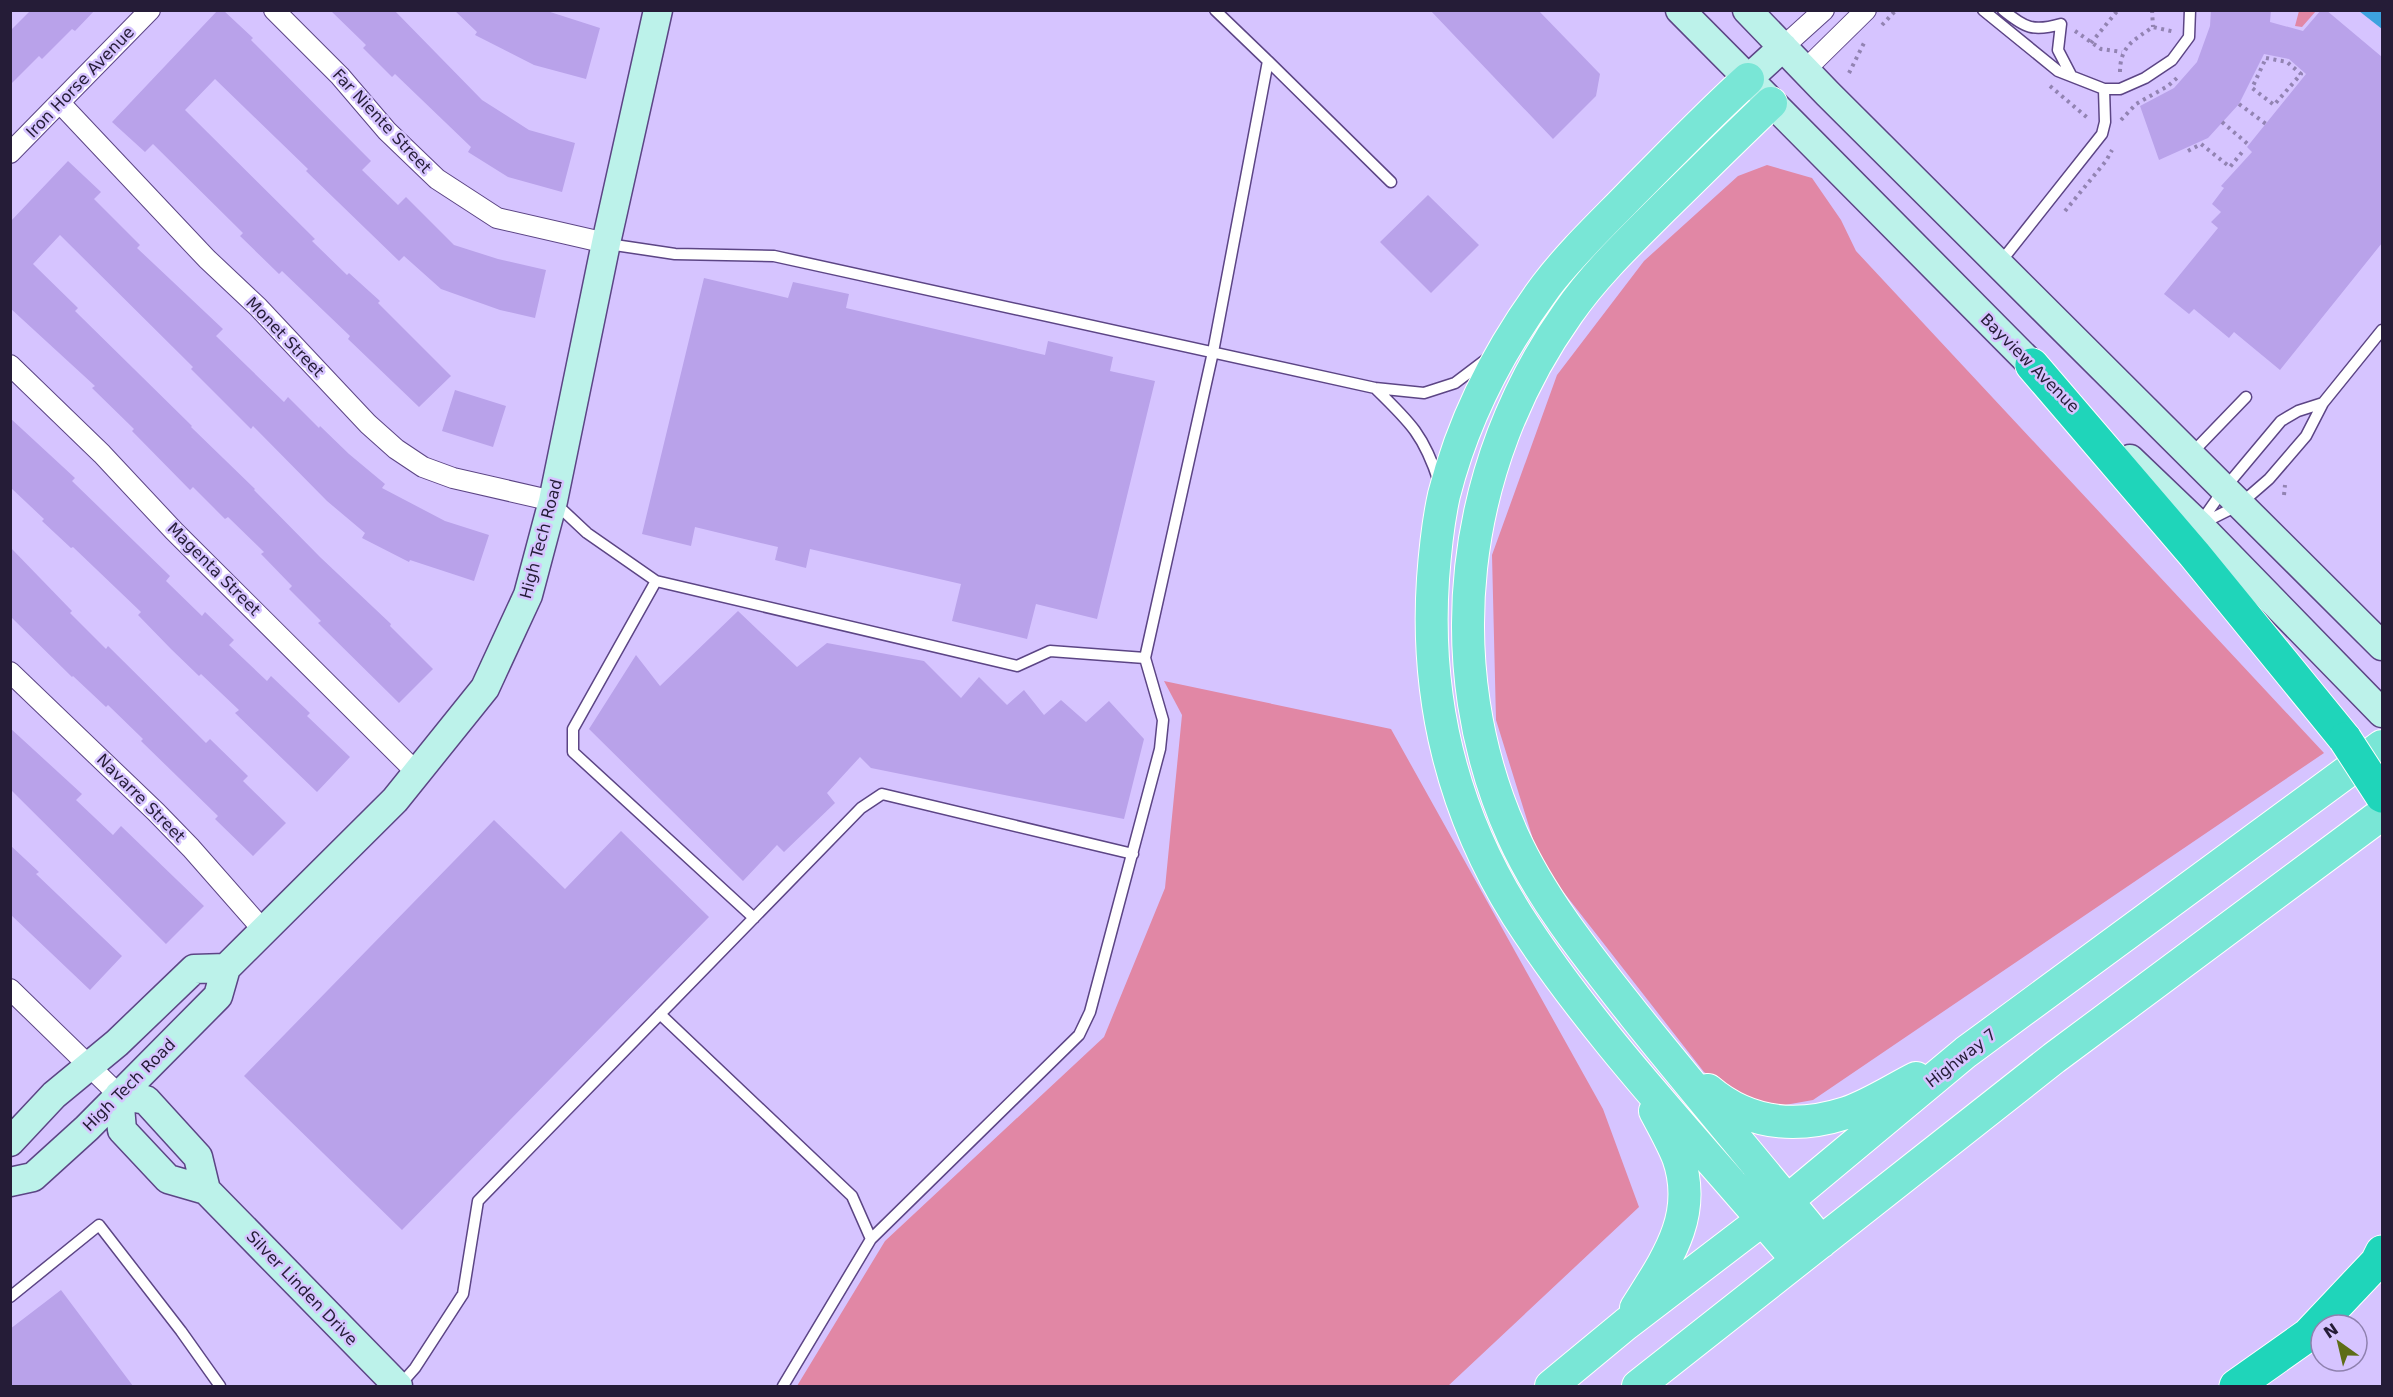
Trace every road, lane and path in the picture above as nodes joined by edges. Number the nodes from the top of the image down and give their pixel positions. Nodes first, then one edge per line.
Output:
1 (150, 10) edge
2 (274, 10) edge
3 (658, 10) edge
4 (1215, 10) edge
5 (1680, 10) edge
6 (1747, 10) edge
7 (1824, 10) edge
8 (1866, 10) edge
9 (1896, 10) edge
10 (1983, 10) edge
11 (2003, 10) edge
12 (2118, 10) edge
13 (2152, 10) edge
14 (2190, 10) edge
15 (1879, 27) dead end
16 (2153, 27) dead end
17 (2074, 30) dead end
18 (1871, 35) dead end
19 (2091, 43) junction
20 (1783, 47) junction
21 (2122, 52) dead end
22 (1268, 61) junction
23 (2287, 62) joint
24 (1805, 70) junction
25 (1849, 73) dead end
26 (2071, 75) junction
27 (1748, 79) junction
28 (2104, 89) junction
29 (60, 103) junction
30 (1771, 103) junction
31 (2239, 104) dead end
32 (2222, 122) dead end
33 (2266, 124) dead end
34 (2249, 145) dead end
35 (2188, 151) dead end
36 (2243, 151) dead end
37 (10, 153) edge
38 (1391, 182) dead end
39 (606, 243) junction
40 (1999, 264) junction
41 (2382, 330) edge
42 (1510, 342) junction
43 (1213, 352) junction
44 (10, 365) edge
45 (2032, 365) junction
46 (1375, 388) junction
47 (2246, 397) dead end
48 (2323, 403) junction
49 (2190, 455) junction
50 (1444, 496) junction
51 (2231, 497) junction
52 (553, 501) junction
53 (2199, 525) junction
54 (656, 581) junction
55 (2380, 644) edge
56 (1144, 658) junction
57 (10, 672) edge
58 (2382, 713) edge
59 (2382, 746) edge
60 (417, 773) junction
61 (2382, 796) edge
62 (2382, 814) edge
63 (1133, 854) junction
64 (754, 918) junction
65 (264, 931) junction
66 (226, 968) junction
67 (10, 989) edge
68 (660, 1014) junction
69 (1664, 1052) junction
70 (1966, 1052) junction
71 (87, 1066) junction
72 (1636, 1071) junction
73 (119, 1095) junction
74 (10, 1142) edge
75 (10, 1182) edge
76 (206, 1190) junction
77 (1787, 1201) junction
78 (1763, 1220) junction
79 (871, 1239) junction
80 (1809, 1251) junction
81 (2382, 1252) edge
82 (10, 1297) edge
83 (1626, 1324) junction
84 (220, 1386) edge
85 (398, 1386) edge
86 (783, 1386) edge
87 (1551, 1386) edge
88 (1638, 1386) edge
89 (2236, 1386) edge

1 - 29 street, Iron Horse Avenue
2 - 39 street, Far Niente Street
3 - 39 street, High Tech Road
4 - 22 lane
5 - 27 street, Bayview Avenue
6 - 20 street
7 - 20 street
8 - 24 street
9 - 15 path
10 - 26 lane
11 - 26 lane
12 - 19 path
13 - 16 path
14 - 28 lane
17 - 19 path
18 - 25 path
19 - 21 path
20 - 24 street
20 - 27 street
22 - 38 lane
22 - 43 lane
23 - 23 path
24 - 30 street
24 - 40 street
26 - 28 lane
27 - 30 street, Bayview Avenue
27 - 42 main road
28 - 40 lane
29 - 37 street, Iron Horse Avenue
29 - 52 street, Monet Street
30 - 45 street, Bayview Avenue
30 - 69 main road
31 - 33 path
32 - 34 path
35 - 36 path
39 - 43 lane
39 - 52 street, High Tech Road
40 - 49 street
41 - 48 lane
42 - 46 lane
42 - 50 main road
43 - 46 lane
43 - 56 lane
44 - 60 street, Magenta Street
45 - 53 street, Bayview Avenue
45 - 61 highway, bridge
46 - 50 lane
47 - 49 lane
48 - 51 lane
48 - 51 lane
49 - 51 street
50 - 72 main road
51 - 53 lane
51 - 53 lane
51 - 55 street
52 - 54 lane
52 - 60 street, High Tech Road
53 - 58 street, Bayview Avenue
54 - 56 lane
54 - 64 lane
56 - 63 lane
57 - 65 street, Navarre Street
59 - 70 main road, Highway 7
60 - 65 street, High Tech Road
62 - 80 main road
63 - 64 lane
63 - 79 lane
64 - 68 lane
65 - 66 street, High Tech Road
66 - 71 street
66 - 73 street, High Tech Road
67 - 71 street
68 - 79 lane
68 - 85 lane
69 - 70 main road
69 - 77 main road
70 - 77 main road, Highway 7
71 - 73 street
71 - 74 street
72 - 78 main road
72 - 83 main road
73 - 75 street, High Tech Road
73 - 76 street
73 - 76 street, Silver Linden Drive
76 - 85 street, Silver Linden Drive
77 - 78 main road, Highway 7
77 - 80 main road
78 - 80 main road
78 - 83 main road, Highway 7
79 - 86 lane
80 - 88 main road
81 - 89 highway
82 - 84 lane
83 - 87 main road, Highway 7

